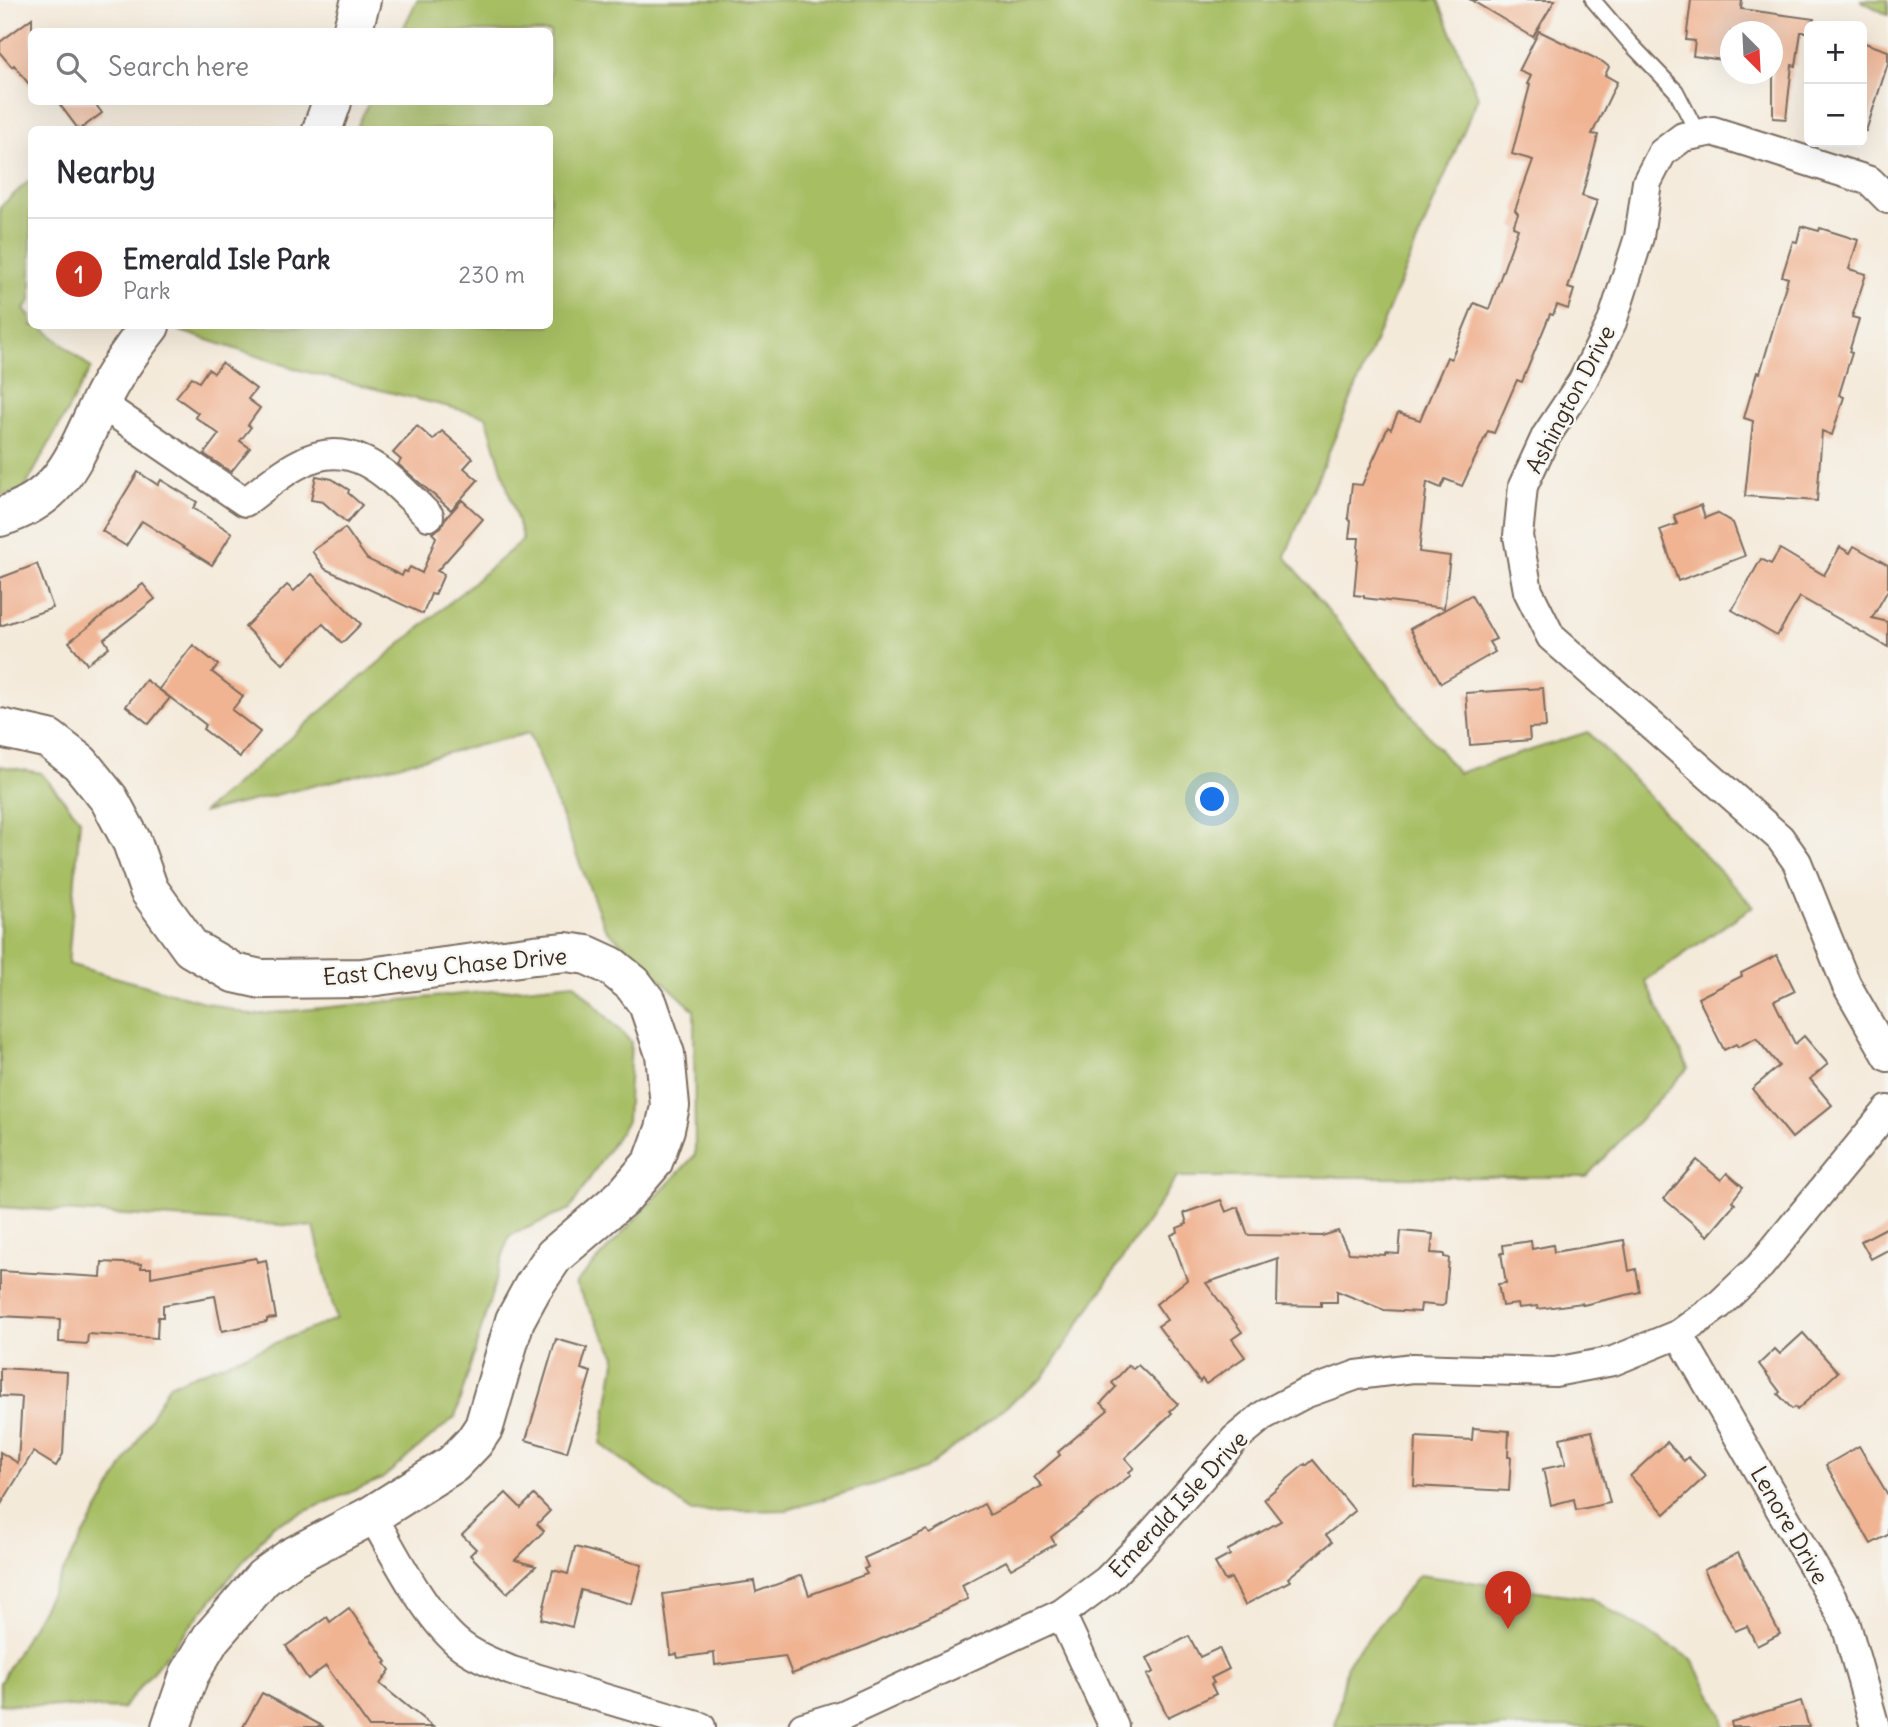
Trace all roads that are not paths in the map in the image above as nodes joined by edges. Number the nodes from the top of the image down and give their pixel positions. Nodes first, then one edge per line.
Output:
1 (361, 0) edge
2 (1593, 0) edge
3 (353, 28) edge
4 (331, 105) edge
5 (323, 126) edge
6 (1698, 134) junction
7 (1888, 199) edge
8 (148, 329) edge
9 (100, 403) junction
10 (429, 516) dead end
11 (0, 517) edge
12 (0, 728) edge
13 (1888, 1057) edge
14 (1888, 1110) edge
15 (1679, 1334) junction
16 (372, 1516) junction
17 (1061, 1614) junction
18 (638, 1719) edge
19 (171, 1727) edge
20 (701, 1727) edge
21 (803, 1727) edge
22 (1114, 1727) edge
23 (1875, 1727) edge

1 - 3 main road
2 - 6 lane
4 - 5 main road
6 - 7 street
6 - 13 street, Ashington Drive
8 - 9 main road
9 - 10 street
9 - 11 main road
12 - 16 main road, East Chevy Chase Drive
14 - 15 street, Emerald Isle Drive
15 - 17 street, Emerald Isle Drive
15 - 23 street, Lenore Drive
16 - 18 street
16 - 19 main road, East Chevy Chase Drive
17 - 21 street, Emerald Isle Drive
17 - 22 street
18 - 20 street

